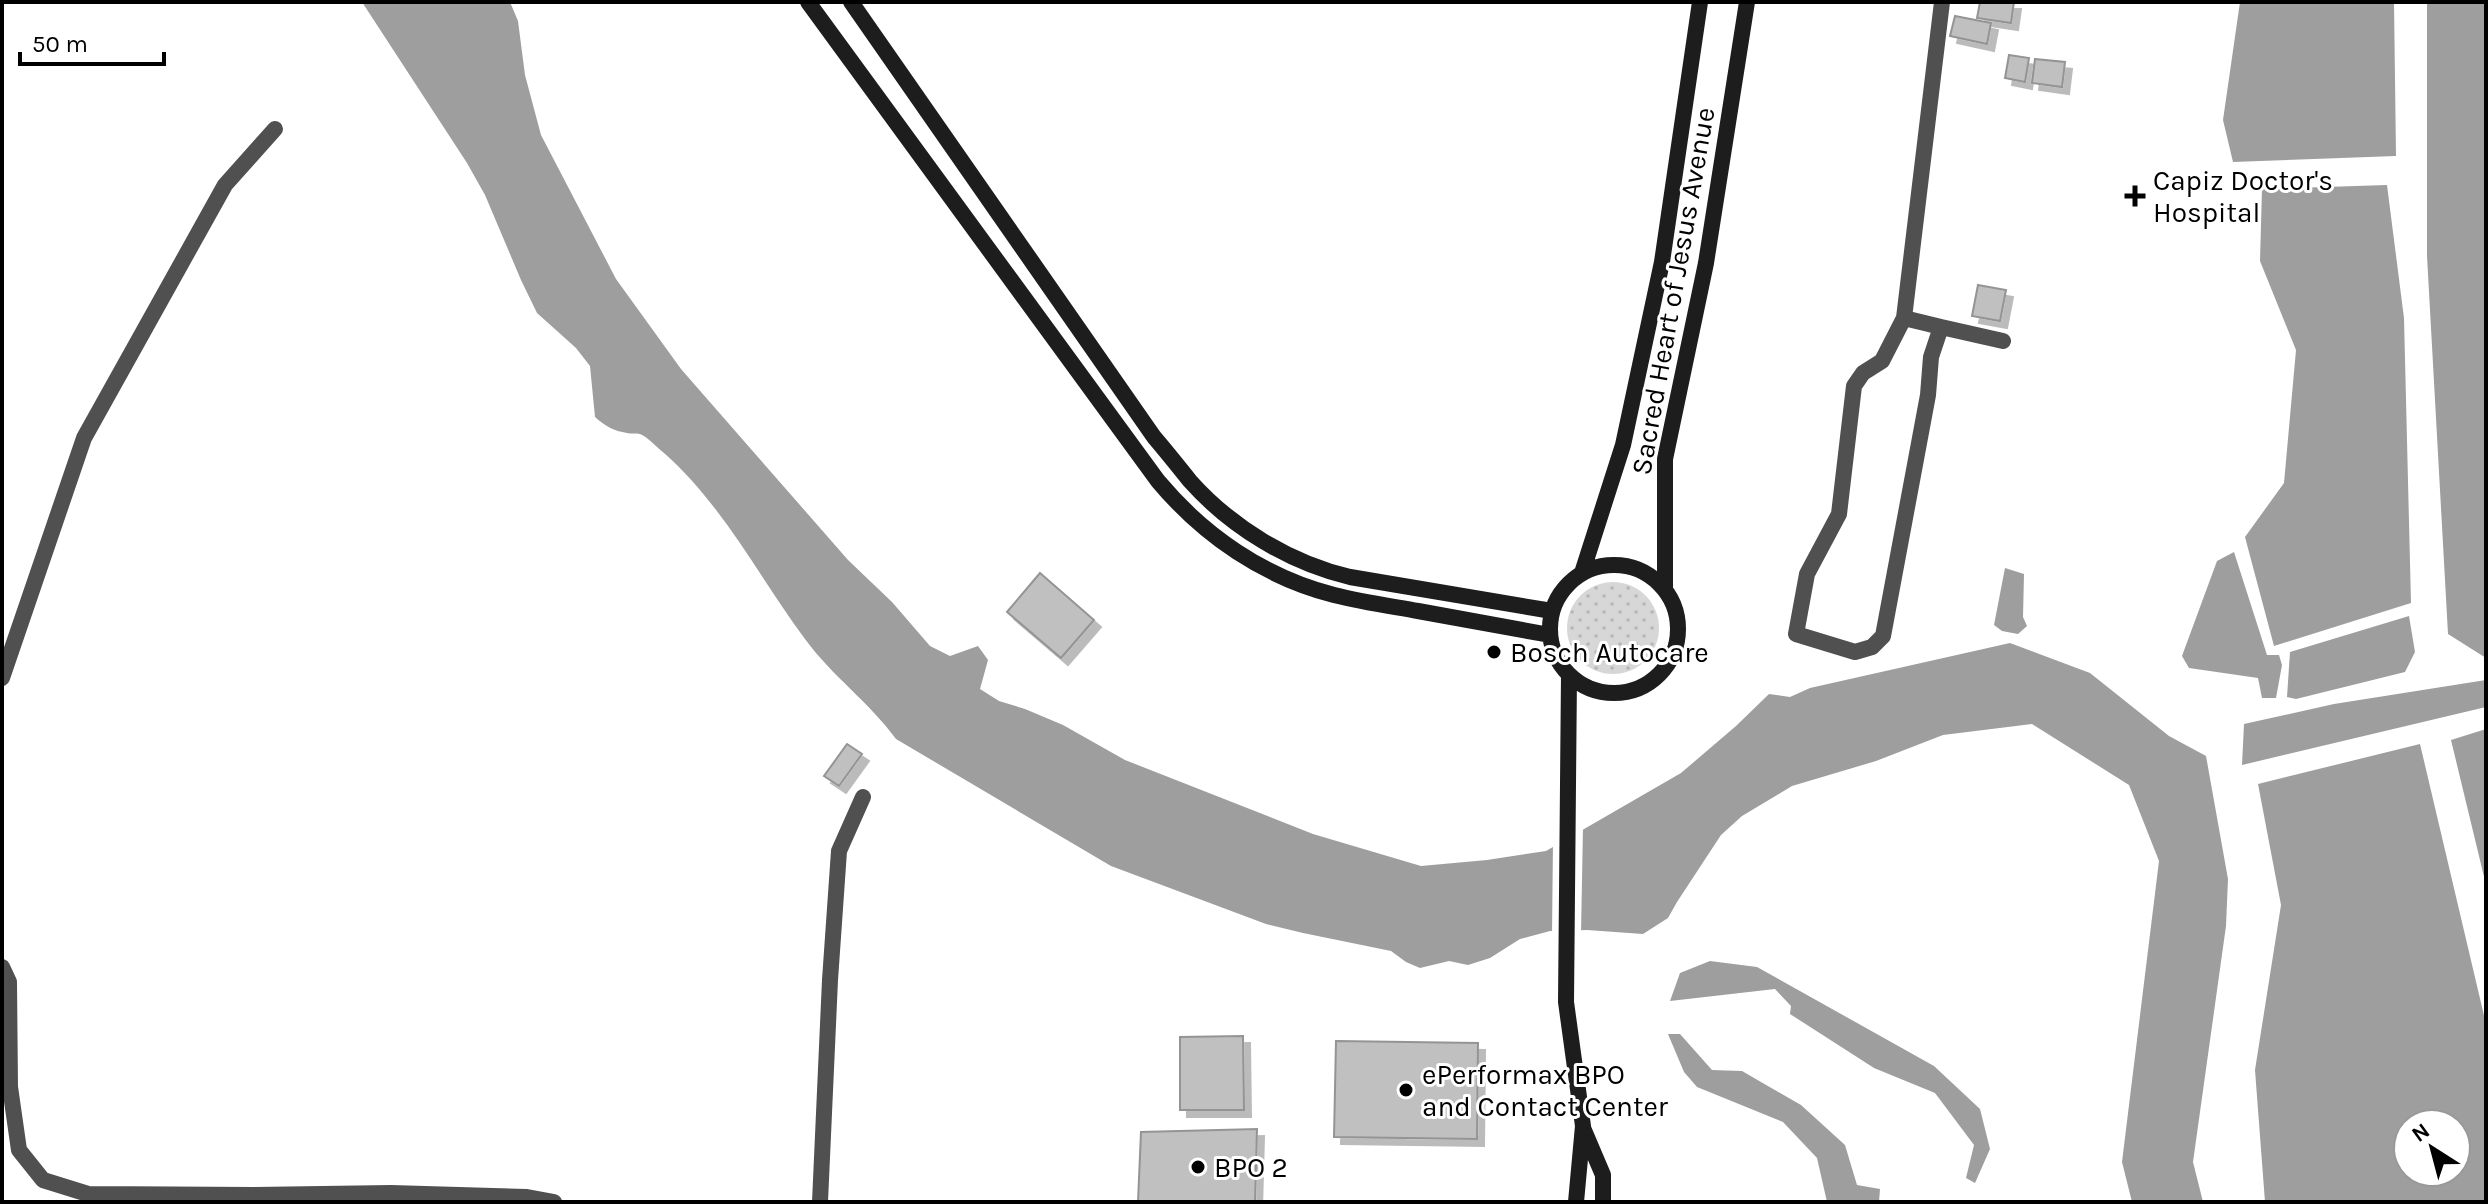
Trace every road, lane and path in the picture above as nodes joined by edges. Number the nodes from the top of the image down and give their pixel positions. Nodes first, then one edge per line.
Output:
1 (808, 2) edge
2 (851, 2) edge
3 (1700, 2) edge
4 (1747, 2) edge
5 (1942, 2) edge
6 (275, 129) dead end
7 (1904, 318) junction
8 (1941, 327) junction
9 (2003, 341) dead end
10 (1582, 573) junction
11 (1665, 589) junction
12 (1552, 611) junction
13 (1550, 635) junction
14 (1569, 675) junction
15 (2, 678) edge
16 (863, 797) dead end
17 (2, 967) edge
18 (1583, 1126) junction
19 (254, 1198) edge
20 (554, 1202) edge
21 (820, 1202) edge
22 (1576, 1202) edge
23 (1603, 1202) edge

1 - 13 main road
2 - 12 main road
3 - 10 main road, Sacred Heart of Jesus Avenue
4 - 11 main road, Sacred Heart of Jesus Avenue
5 - 7 street
6 - 15 street
7 - 8 street
7 - 8 street
8 - 9 street
10 - 11 main road
10 - 12 main road
11 - 14 main road
12 - 13 main road
13 - 14 main road
14 - 18 main road
16 - 21 street
17 - 19 street
18 - 22 main road
18 - 23 main road
19 - 20 street

